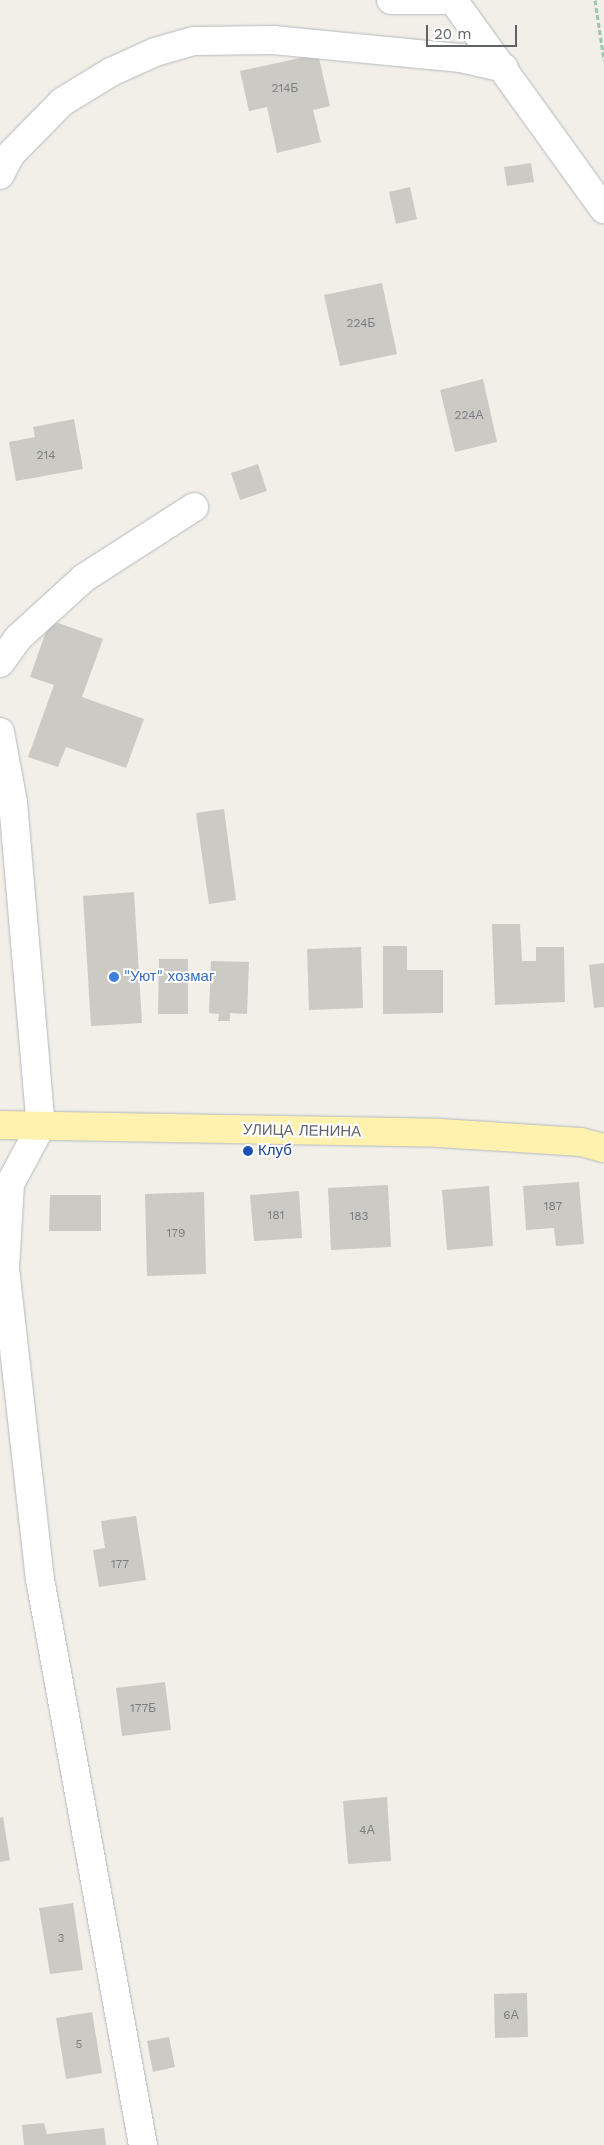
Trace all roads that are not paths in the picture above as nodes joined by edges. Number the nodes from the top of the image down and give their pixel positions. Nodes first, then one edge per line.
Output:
1 (391, 0) edge
2 (443, 0) edge
3 (454, 0) edge
4 (504, 68) junction
5 (0, 175) edge
6 (604, 209) edge
7 (194, 507) dead end
8 (0, 663) edge
9 (0, 732) edge
10 (0, 1125) edge
11 (41, 1126) junction
12 (604, 1148) edge
13 (143, 2145) edge

1 - 2 street
3 - 4 street
4 - 5 street
4 - 6 street
7 - 8 street
9 - 11 street
10 - 11 main road, УЛИЦА ЛЕНИНА
11 - 12 main road, УЛИЦА ЛЕНИНА
11 - 13 street

